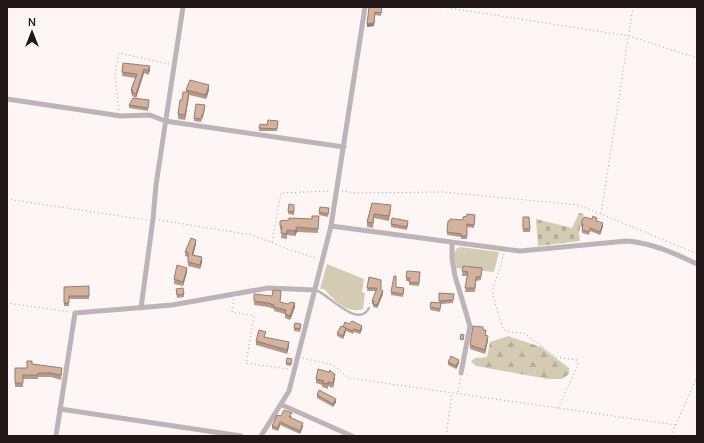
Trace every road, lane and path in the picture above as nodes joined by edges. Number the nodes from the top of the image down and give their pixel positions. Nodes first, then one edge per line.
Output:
1 (183, 7) edge
2 (365, 7) edge
3 (443, 7) edge
4 (633, 7) edge
5 (629, 36) junction
6 (697, 58) edge
7 (174, 65) junction
8 (7, 99) edge
9 (120, 116) junction
10 (165, 121) junction
11 (344, 147) junction
12 (337, 191) junction
13 (7, 199) edge
14 (601, 214) junction
15 (153, 220) junction
16 (331, 226) junction
17 (272, 242) junction
18 (452, 243) junction
19 (506, 249) junction
20 (697, 254) edge
21 (323, 260) junction
22 (697, 264) edge
23 (315, 290) junction
24 (235, 292) junction
25 (7, 303) edge
26 (141, 308) junction
27 (369, 308) dead end
28 (75, 313) junction
29 (298, 357) junction
30 (295, 370) junction
31 (462, 373) joint
32 (697, 377) edge
33 (452, 393) junction
34 (458, 393) junction
35 (282, 405) junction
36 (558, 408) junction
37 (60, 409) junction
38 (676, 425) junction
39 (56, 436) edge
40 (240, 436) edge
41 (261, 436) edge
42 (352, 436) edge
43 (446, 436) edge
44 (671, 436) edge

1 - 7 street
2 - 11 street
3 - 5 path
4 - 5 path
5 - 6 path
5 - 14 path
7 - 9 path
7 - 10 street
8 - 9 street
9 - 10 street
10 - 11 street
10 - 15 street
11 - 12 street
12 - 14 path
12 - 16 street
12 - 17 path
13 - 15 path
14 - 20 path
15 - 17 path
15 - 26 street
16 - 18 street
16 - 21 street
17 - 21 path
18 - 19 street
18 - 31 street
19 - 22 street
19 - 36 path
21 - 23 street
23 - 24 street
23 - 27 lane
23 - 29 street
24 - 26 street
24 - 30 path
25 - 28 path
26 - 28 street
28 - 37 street
29 - 30 street
29 - 33 path
30 - 35 street
31 - 34 path
32 - 38 path
33 - 34 path
33 - 43 path
34 - 36 path
35 - 41 street
35 - 42 street
36 - 38 path
37 - 39 street
37 - 40 street
38 - 44 path

